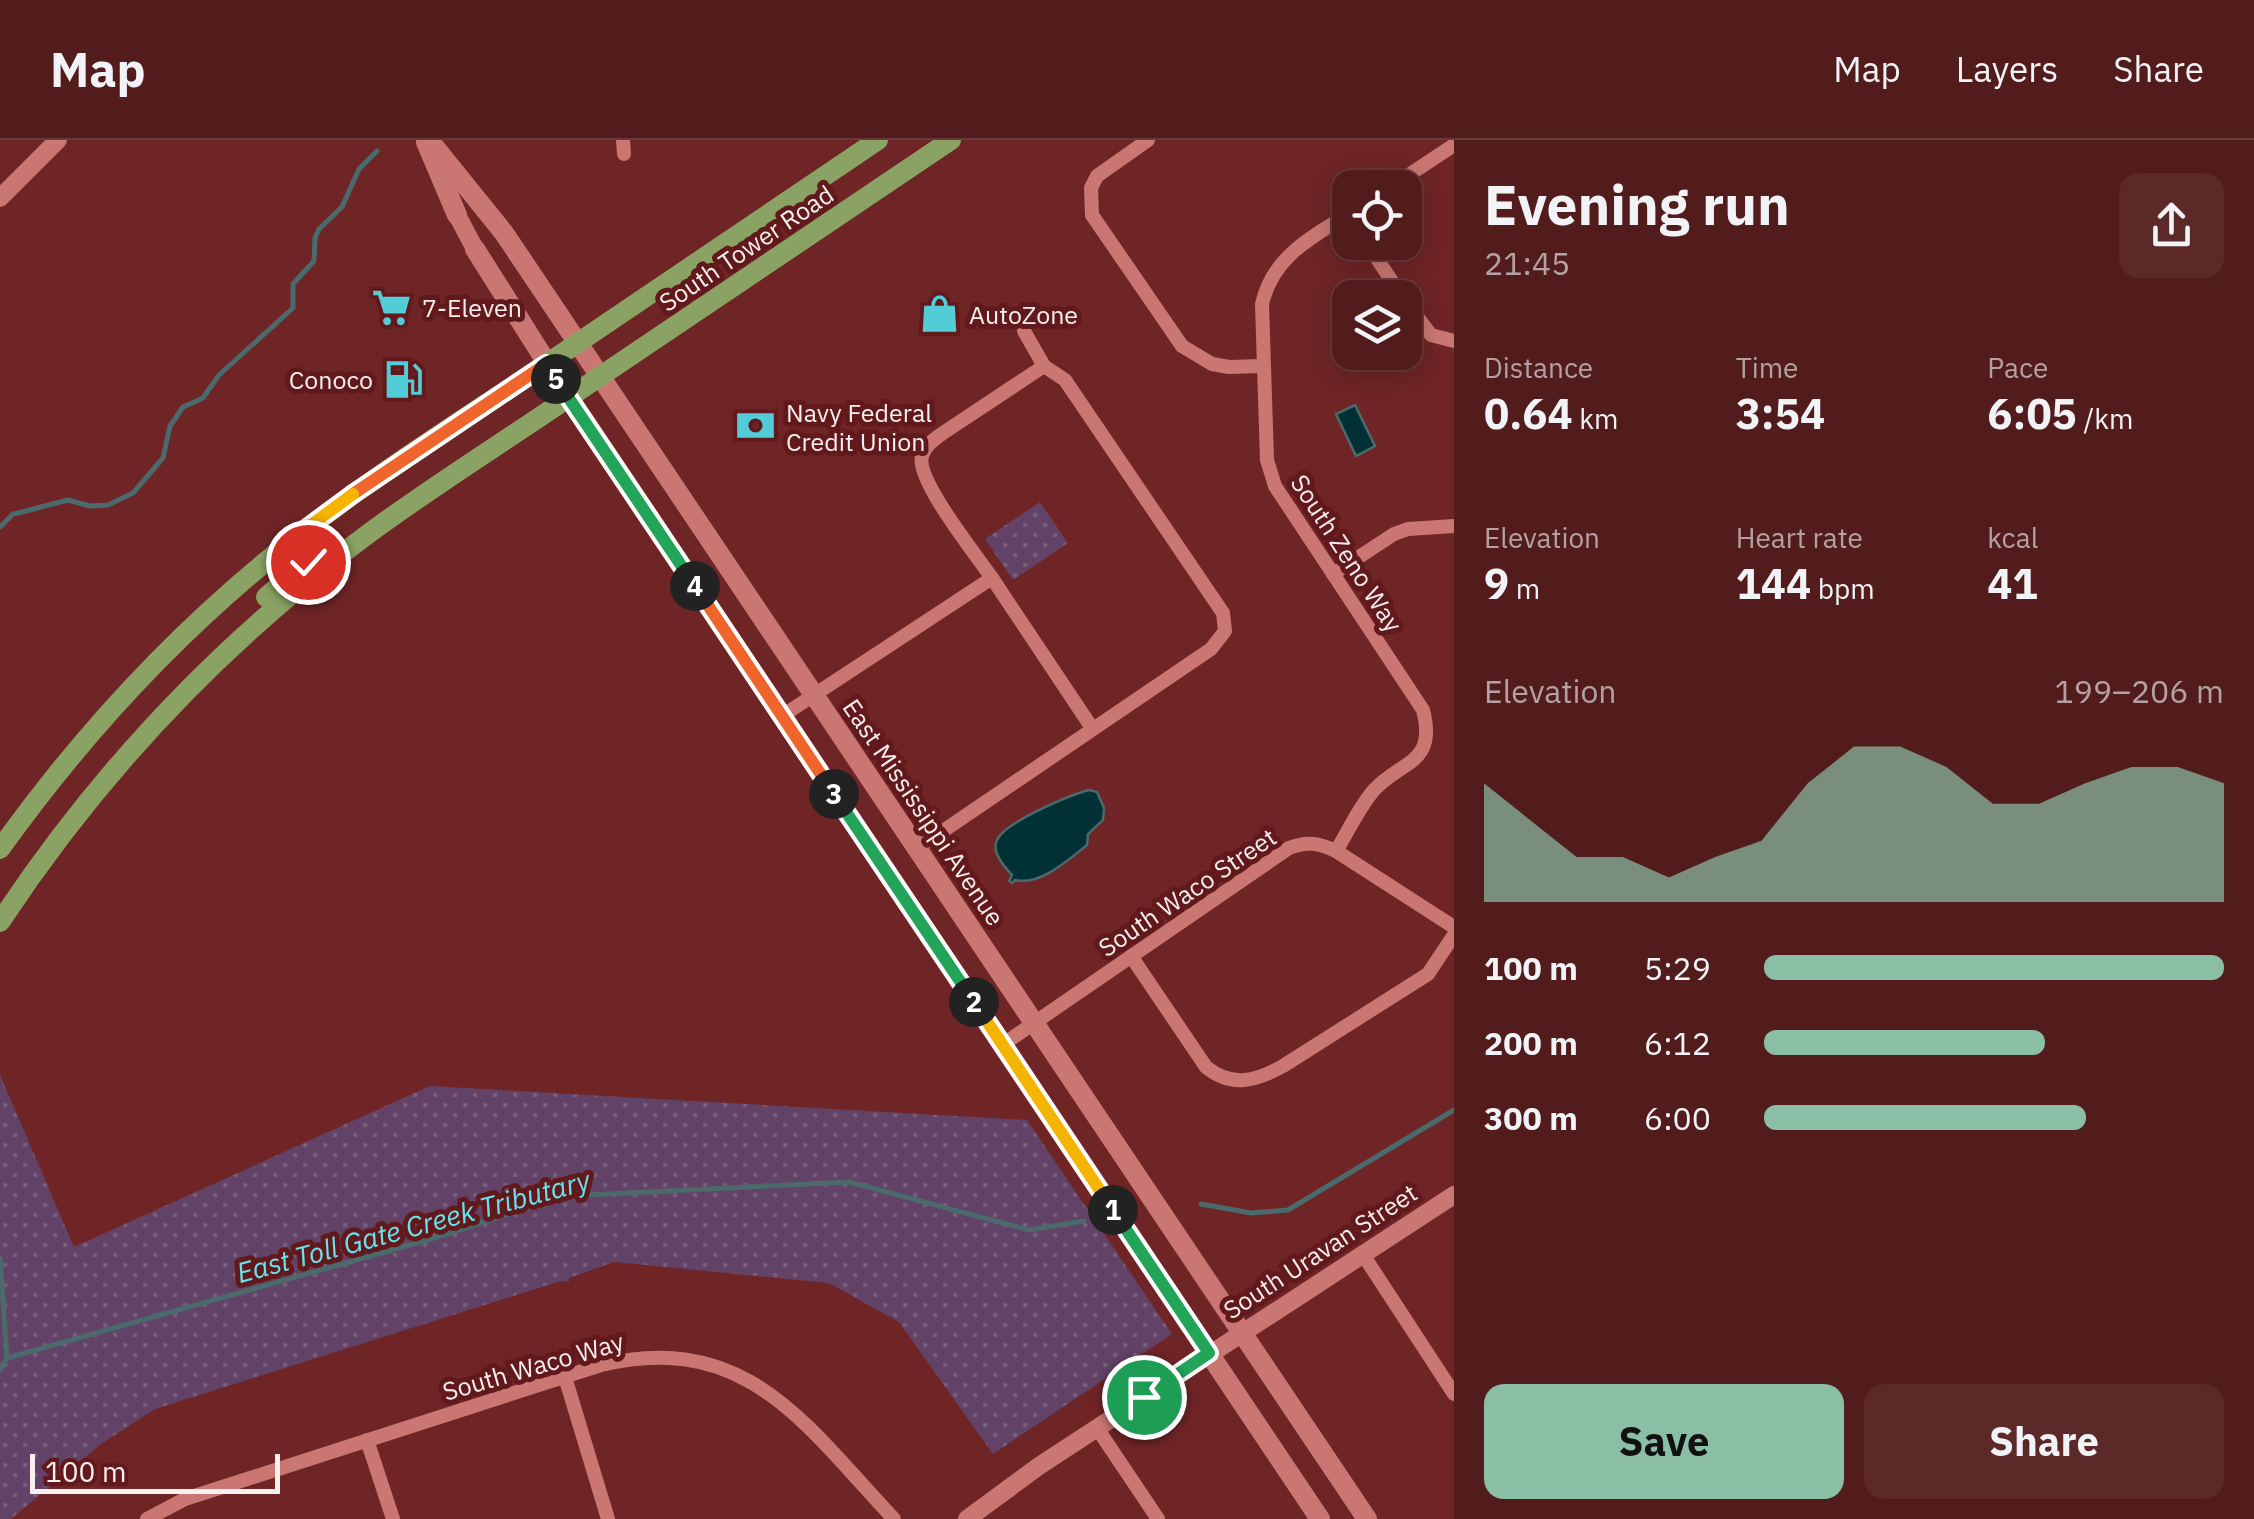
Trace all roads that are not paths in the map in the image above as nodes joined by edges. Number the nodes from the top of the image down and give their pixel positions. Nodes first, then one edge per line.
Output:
1 (427, 140) edge
2 (878, 140) edge
3 (1148, 140) edge
4 (54, 142) edge
5 (945, 142) edge
6 (1454, 145) edge
7 (0, 170) edge
8 (1416, 170) edge
9 (7, 191) edge
10 (457, 215) joint
11 (1332, 226) edge
12 (475, 249) joint
13 (1422, 323) edge
14 (1024, 331) dead end
15 (578, 342) junction
16 (1454, 342) edge
17 (546, 364) junction
18 (1044, 366) junction
19 (1263, 366) junction
20 (600, 376) junction
21 (568, 398) junction
22 (1454, 526) edge
23 (307, 528) junction
24 (1333, 574) junction
25 (992, 578) junction
26 (220, 658) junction
27 (814, 694) junction
28 (782, 716) junction
29 (1092, 728) junction
30 (918, 848) junction
31 (0, 849) edge
32 (1336, 851) junction
33 (0, 922) edge
34 (1454, 927) edge
35 (1454, 934) edge
36 (1131, 956) junction
37 (1035, 1022) junction
38 (1002, 1044) junction
39 (1454, 1195) edge
40 (1362, 1253) junction
41 (1241, 1332) junction
42 (1209, 1353) junction
43 (565, 1377) junction
44 (1454, 1394) edge
45 (1097, 1428) junction
46 (367, 1440) junction
47 (147, 1519) edge
48 (393, 1519) edge
49 (608, 1519) edge
50 (894, 1519) edge
51 (966, 1519) edge
52 (1158, 1519) edge
53 (1320, 1519) edge
54 (1367, 1519) edge

1 - 10 main road, East Mississippi Avenue
1 - 15 main road, East Mississippi Avenue
2 - 15 main road, South Tower Road
3 - 19 street
4 - 9 street
5 - 20 main road, South Tower Road
6 - 8 street
7 - 9 street
10 - 12 street, East Mississippi Avenue
11 - 19 street, South Zeno Way
12 - 17 main road, East Mississippi Avenue
13 - 16 street
14 - 18 street
15 - 17 main road, South Tower Road
15 - 20 main road, East Mississippi Avenue
17 - 21 main road, East Mississippi Avenue
17 - 23 main road, South Tower Road
18 - 25 street
18 - 29 street
19 - 24 street, South Zeno Way
20 - 21 main road, South Tower Road
20 - 27 main road, East Mississippi Avenue
21 - 26 main road, South Tower Road
21 - 28 main road, East Mississippi Avenue
22 - 24 street
23 - 26 main road
23 - 31 main road, South Tower Road
24 - 32 street, South Zeno Way
25 - 27 street
25 - 29 street
26 - 33 main road
27 - 28 street
27 - 30 main road, East Mississippi Avenue
28 - 38 main road, East Mississippi Avenue
29 - 30 street
30 - 37 main road, East Mississippi Avenue
32 - 34 street
32 - 36 street, South Waco Street
35 - 36 street
36 - 37 street, South Waco Street
37 - 38 street, South Waco Street
37 - 41 main road, East Mississippi Avenue
38 - 42 main road, East Mississippi Avenue
39 - 40 street, South Uravan Street
40 - 41 street, South Uravan Street
40 - 44 street
41 - 42 street, South Uravan Street
41 - 54 main road, East Mississippi Avenue
42 - 45 street, South Uravan Street
42 - 53 main road, East Mississippi Avenue
43 - 46 street, South Waco Way
43 - 49 street
43 - 50 street, South Waco Way
45 - 51 street, South Uravan Street
45 - 52 street
46 - 47 street, South Waco Way
46 - 48 street

